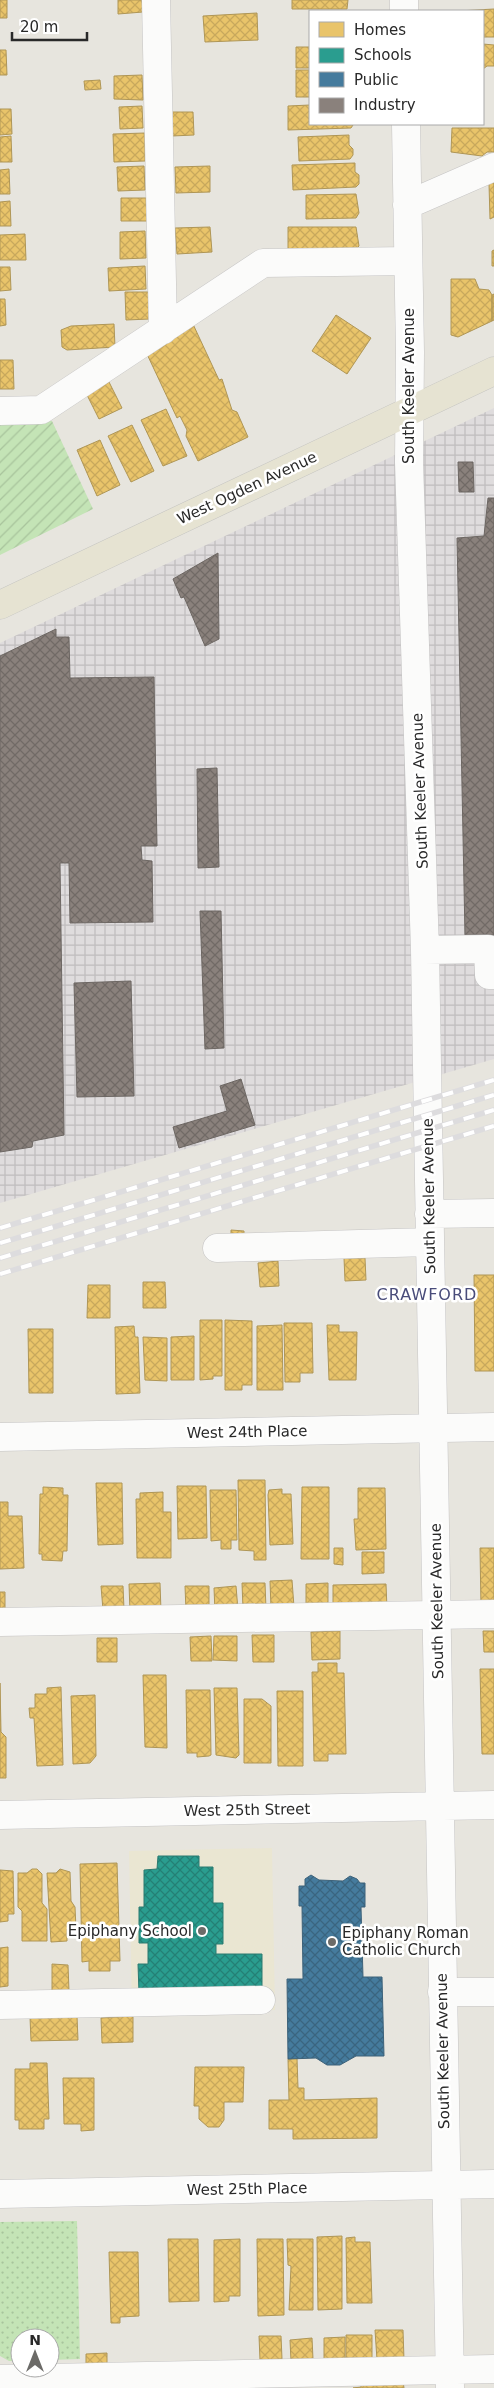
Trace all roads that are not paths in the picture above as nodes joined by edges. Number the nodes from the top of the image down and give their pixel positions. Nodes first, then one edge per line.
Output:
1 (156, 0) edge
2 (406, 125) edge
3 (494, 167) edge
4 (407, 205) junction
5 (408, 261) junction
6 (163, 330) junction
7 (494, 371) edge
8 (0, 411) edge
9 (409, 411) junction
10 (0, 605) edge
11 (425, 950) junction
12 (494, 975) edge
13 (494, 1213) edge
14 (429, 1214) junction
15 (429, 1242) junction
16 (217, 1248) dead end
17 (494, 1427) edge
18 (434, 1428) junction
19 (0, 1437) edge
20 (437, 1614) junction
21 (494, 1614) edge
22 (0, 1622) edge
23 (494, 1805) edge
24 (440, 1806) junction
25 (0, 1815) edge
26 (442, 1992) junction
27 (494, 1992) edge
28 (261, 2000) dead end
29 (0, 2005) edge
30 (494, 2184) edge
31 (445, 2185) junction
32 (0, 2194) edge
33 (494, 2369) edge
34 (0, 2379) edge
35 (450, 2379) edge
36 (320, 2380) edge

1 - 6 street
2 - 4 street, South Keeler Avenue
3 - 4 street
4 - 5 street, South Keeler Avenue
5 - 6 street
5 - 9 street, South Keeler Avenue
6 - 8 street
7 - 9 main road, West Ogden Avenue
9 - 10 main road, West Ogden Avenue
9 - 11 street, South Keeler Avenue
11 - 12 street
11 - 14 street, South Keeler Avenue
13 - 14 street
14 - 15 street, South Keeler Avenue
15 - 16 street
15 - 18 street, South Keeler Avenue
17 - 18 street, West 24th Place
18 - 19 street, West 24th Place
18 - 20 street, South Keeler Avenue
20 - 21 street
20 - 22 street
20 - 24 street, South Keeler Avenue
23 - 24 street, West 25th Street
24 - 25 street, West 25th Street
24 - 26 street, South Keeler Avenue
26 - 27 street
26 - 31 street, South Keeler Avenue
28 - 29 street
30 - 31 street, West 25th Place
31 - 32 street, West 25th Place
31 - 35 street, South Keeler Avenue
33 - 35 street
34 - 36 street
35 - 36 street

